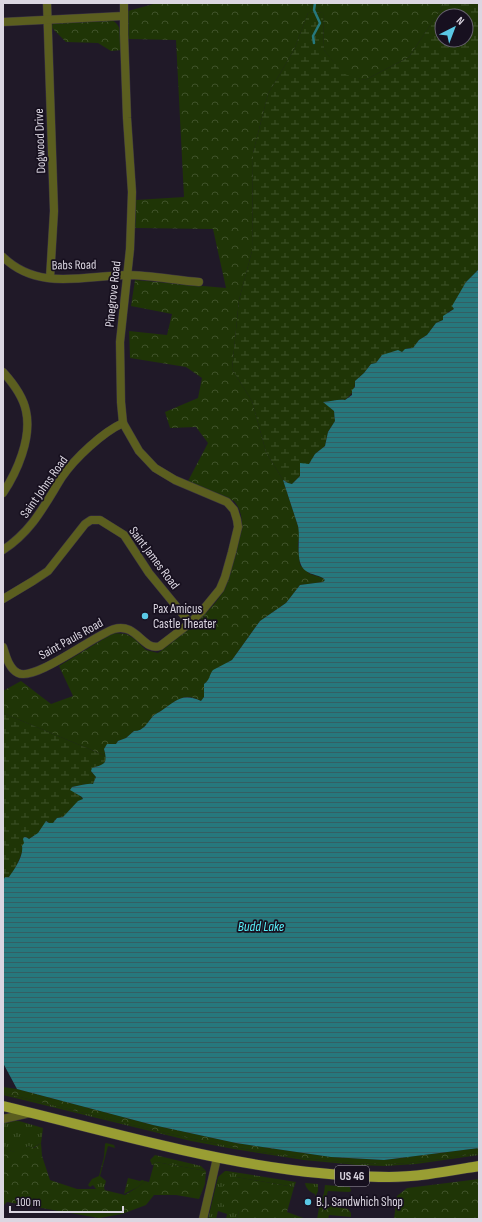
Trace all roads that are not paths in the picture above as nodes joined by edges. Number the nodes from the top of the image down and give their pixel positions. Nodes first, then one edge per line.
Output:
1 (47, 3) edge
2 (124, 3) edge
3 (124, 16) junction
4 (48, 19) junction
5 (3, 22) edge
6 (3, 257) edge
7 (127, 275) junction
8 (50, 278) junction
9 (199, 282) dead end
10 (3, 372) edge
11 (123, 423) junction
12 (3, 493) edge
13 (3, 550) edge
14 (3, 599) edge
15 (190, 623) junction
16 (3, 647) edge
17 (3, 1106) edge
18 (30, 1113) junction
19 (3, 1119) edge
20 (217, 1158) junction
21 (479, 1166) edge
22 (204, 1219) edge

1 - 4 street, Dogwood Drive
2 - 3 street, Pinegrove Road
3 - 4 street
3 - 7 street, Pinegrove Road
4 - 5 street
4 - 8 street, Dogwood Drive
6 - 8 street, Babs Road
7 - 8 street, Babs Road
7 - 9 street, Babs Road
7 - 11 street, Pinegrove Road
10 - 12 street
11 - 13 street, Saint Johns Road
11 - 15 street, Pinegrove Road
14 - 15 street, Saint James Road
15 - 16 street, Saint Pauls Road
17 - 18 main road, US 46
18 - 19 street
18 - 20 main road, US 46
20 - 21 main road, US 46
20 - 22 street

